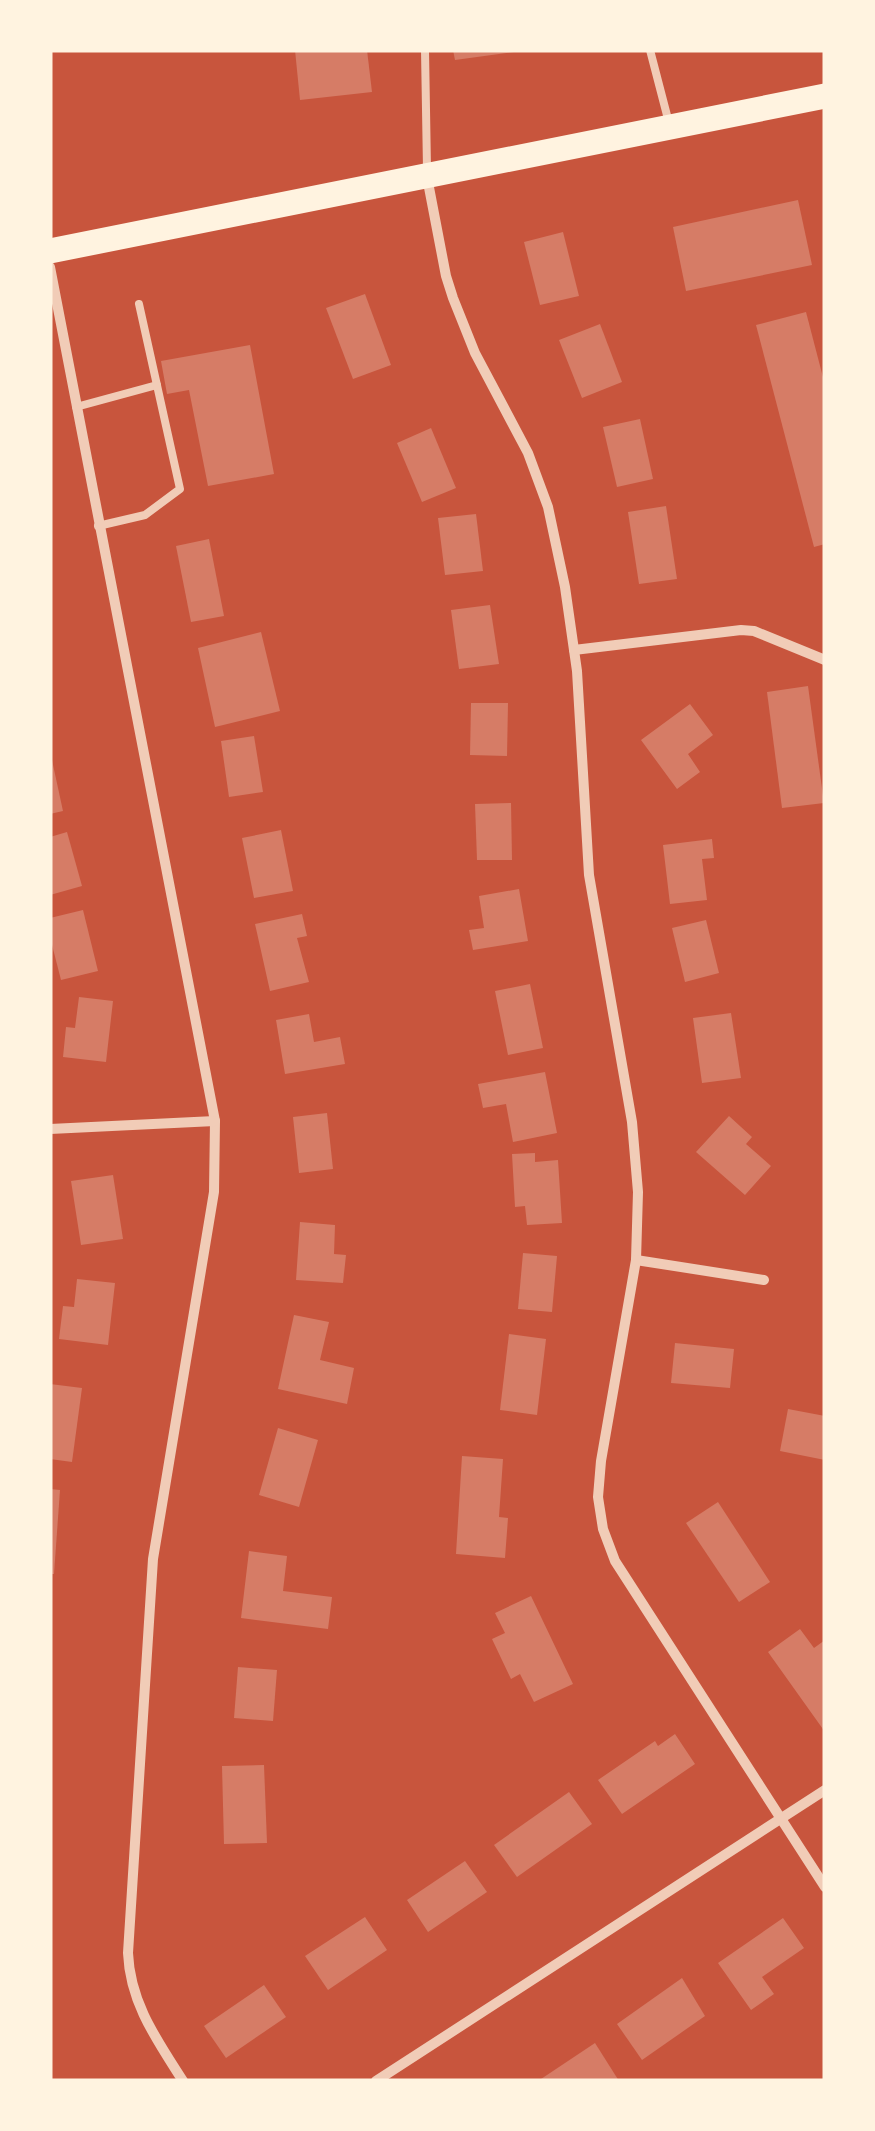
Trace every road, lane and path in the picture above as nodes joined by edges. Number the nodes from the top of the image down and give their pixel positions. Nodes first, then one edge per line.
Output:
1 (424, 50) edge
2 (650, 50) edge
3 (825, 96) edge
4 (670, 125) junction
5 (426, 174) junction
6 (50, 251) edge
7 (50, 268) edge
8 (139, 304) dead end
9 (157, 385) junction
10 (76, 407) junction
11 (98, 526) junction
12 (574, 650) junction
13 (825, 660) edge
14 (215, 1121) junction
15 (50, 1129) edge
16 (636, 1260) junction
17 (764, 1280) dead end
18 (825, 1790) edge
19 (780, 1819) junction
20 (825, 1887) edge
21 (183, 2081) edge
22 (376, 2081) edge

1 - 5 lane
2 - 4 lane
3 - 4 main road
4 - 5 main road
5 - 6 main road
5 - 12 street
7 - 10 street
8 - 9 lane
9 - 10 lane
9 - 11 lane
10 - 11 street
11 - 14 street
12 - 13 street
12 - 16 street
14 - 15 street
14 - 21 street
16 - 17 street
16 - 19 street
18 - 19 street
19 - 20 street
19 - 22 street

